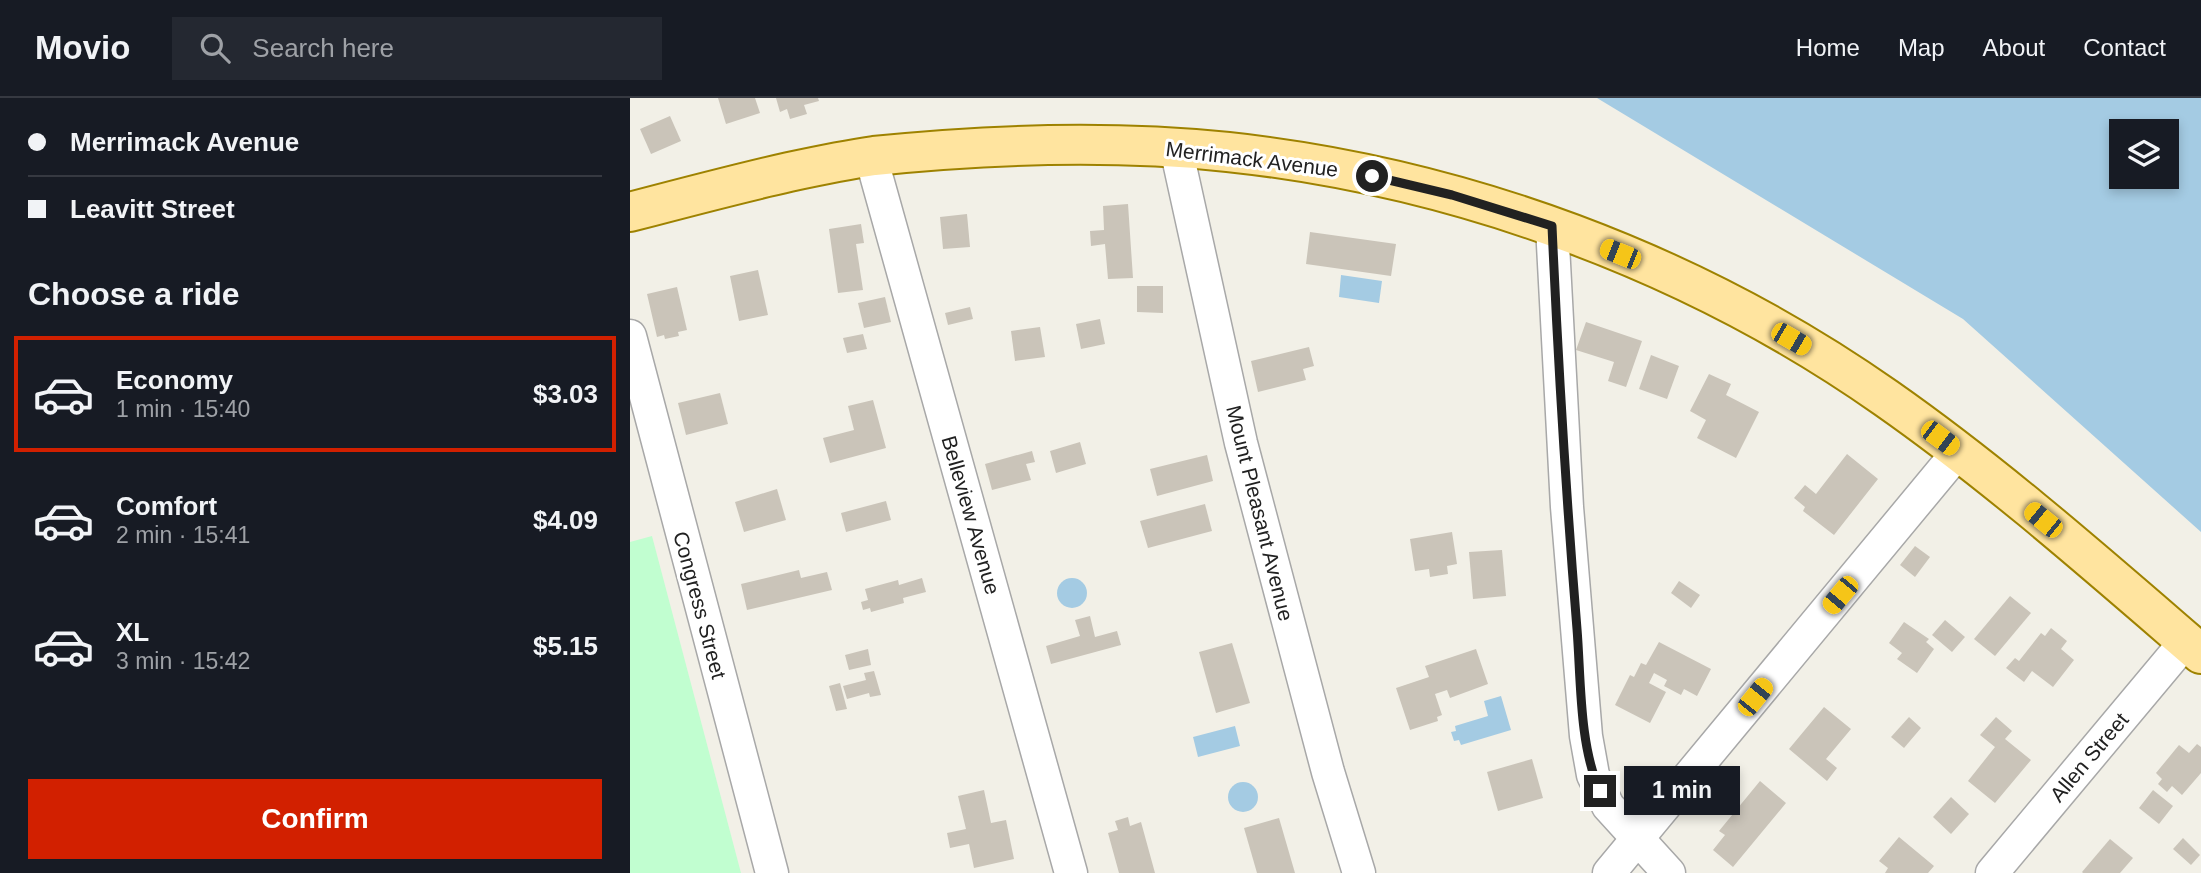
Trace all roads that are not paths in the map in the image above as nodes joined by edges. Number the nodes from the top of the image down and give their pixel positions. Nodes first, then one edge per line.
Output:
1 (1176, 148) junction
2 (871, 157) junction
3 (630, 212) edge
4 (1552, 226) junction
5 (630, 336) edge
6 (1958, 452) junction
7 (2194, 648) edge
8 (1637, 840) junction
9 (772, 873) edge
10 (1072, 873) edge
11 (1359, 873) edge
12 (1609, 873) edge
13 (1669, 873) edge
14 (1992, 873) edge

1 - 2 main road, Merrimack Avenue
1 - 4 main road, Merrimack Avenue
1 - 11 street, Mount Pleasant Avenue
2 - 3 main road, Merrimack Avenue
2 - 10 street, Belleview Avenue
4 - 6 main road, Merrimack Avenue
4 - 8 street
5 - 9 street, Congress Street
6 - 7 main road, Merrimack Avenue
6 - 8 street
7 - 14 street, Allen Street
8 - 12 street
8 - 13 street

